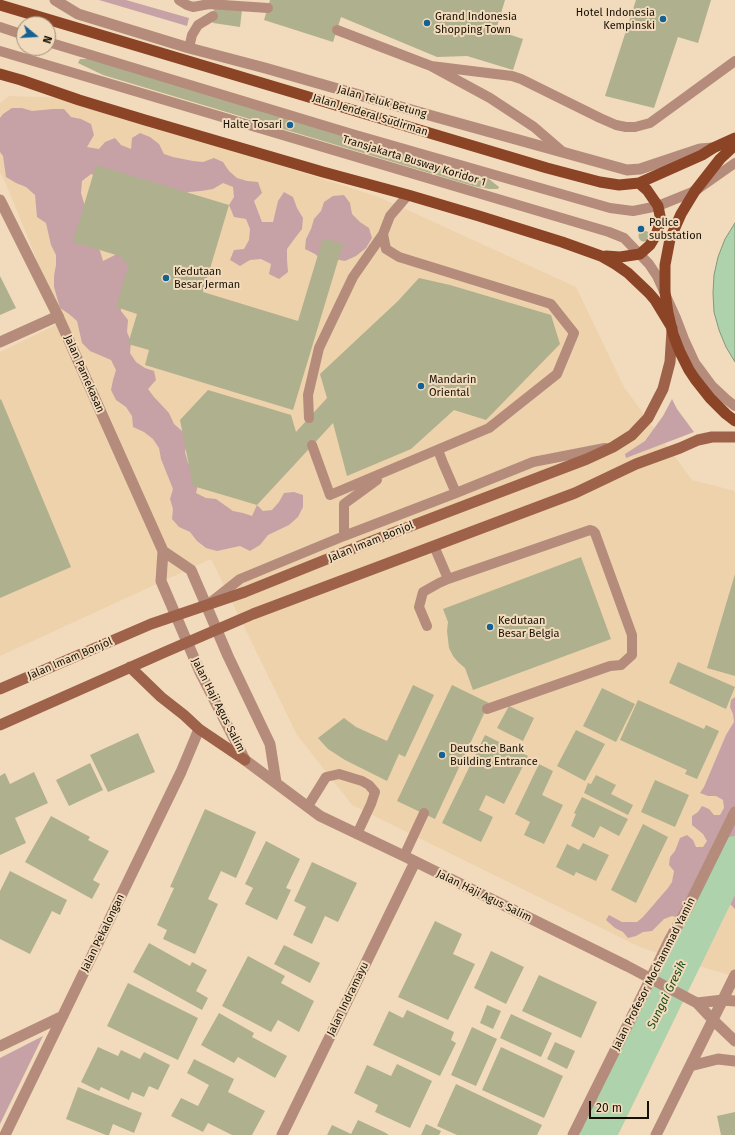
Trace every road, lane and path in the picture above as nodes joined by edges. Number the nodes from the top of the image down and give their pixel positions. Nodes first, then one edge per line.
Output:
1 (55, 0) edge
2 (179, 0) edge
3 (0, 5) edge
4 (242, 14) dead end
5 (214, 16) dead end
6 (0, 28) edge
7 (337, 30) dead end
8 (16, 32) edge
9 (56, 44) edge
10 (189, 48) junction
11 (0, 51) edge
12 (735, 61) edge
13 (431, 66) junction
14 (0, 74) edge
15 (735, 138) edge
16 (735, 145) edge
17 (713, 148) junction
18 (563, 152) junction
19 (735, 163) edge
20 (639, 183) junction
21 (696, 191) junction
22 (408, 195) junction
23 (0, 200) edge
24 (658, 206) junction
25 (383, 234) junction
26 (640, 254) junction
27 (602, 256) junction
28 (664, 292) junction
29 (58, 316) junction
30 (672, 328) junction
31 (0, 342) edge
32 (735, 406) edge
33 (309, 418) dead end
34 (735, 421) edge
35 (735, 437) edge
36 (312, 445) dead end
37 (613, 447) junction
38 (438, 450) junction
39 (386, 472) junction
40 (456, 493) junction
41 (344, 536) junction
42 (434, 546) junction
43 (163, 551) junction
44 (447, 577) junction
45 (206, 605) junction
46 (176, 616) junction
47 (427, 626) dead end
48 (217, 630) junction
49 (187, 642) junction
50 (130, 667) junction
51 (0, 689) edge
52 (487, 709) dead end
53 (0, 726) edge
54 (199, 729) junction
55 (245, 760) junction
56 (276, 782) junction
57 (308, 806) junction
58 (735, 812) edge
59 (424, 813) dead end
60 (357, 834) junction
61 (404, 856) junction
62 (415, 862) junction
63 (735, 975) edge
64 (655, 980) junction
65 (723, 1000) junction
66 (694, 1001) junction
67 (735, 1001) edge
68 (63, 1016) junction
69 (713, 1020) junction
70 (735, 1041) edge
71 (0, 1046) edge
72 (735, 1061) edge
73 (690, 1066) junction
74 (5, 1135) edge
75 (282, 1135) edge
76 (573, 1135) edge
77 (656, 1135) edge

1 - 10 street, Jalan Teluk Betung
2 - 4 lane
3 - 20 main road, Jalan Jenderal Sudirman
5 - 10 lane
6 - 8 lane
7 - 13 lane
9 - 24 lane, Transjakarta Busway Koridor 1
10 - 18 street, Jalan Teluk Betung
11 - 26 lane, Transjakarta Busway Koridor 1
12 - 13 lane
13 - 18 lane
14 - 22 main road
15 - 17 main road, Jalan Jenderal Sudirman
16 - 21 main road
17 - 18 street, Jalan Teluk Betung
17 - 20 main road, Jalan Jenderal Sudirman
19 - 21 lane, Transjakarta Busway Koridor 1
20 - 24 main road
21 - 24 lane, Transjakarta Busway Koridor 1
21 - 28 main road
22 - 25 lane
22 - 27 main road
23 - 29 street, Jalan Pamekasan
24 - 26 main road
25 - 33 lane
25 - 38 lane
26 - 27 main road
26 - 28 lane, Transjakarta Busway Koridor 1
27 - 30 main road
28 - 30 main road
28 - 32 lane, Transjakarta Busway Koridor 1
29 - 31 street
29 - 43 street, Jalan Pamekasan
30 - 34 main road
30 - 37 main road, Jalan Imam Bonjol
35 - 42 main road
36 - 39 lane
37 - 40 lane
37 - 45 main road, Jalan Imam Bonjol
38 - 39 lane
38 - 40 lane
39 - 41 lane
40 - 41 lane
41 - 45 lane
42 - 44 lane
42 - 48 main road
43 - 45 street
43 - 46 street, Jalan Pamekasan
44 - 47 lane
44 - 52 lane
45 - 46 main road, Jalan Imam Bonjol
45 - 48 street
46 - 49 street, Jalan Haji Agus Salim
46 - 51 main road, Jalan Imam Bonjol
48 - 49 main road
48 - 56 street
49 - 50 main road
49 - 55 street, Jalan Haji Agus Salim
50 - 53 main road
50 - 54 main road
54 - 55 main road
54 - 68 street, Jalan Pekalongan
55 - 56 street, Jalan Haji Agus Salim
56 - 57 street, Jalan Haji Agus Salim
57 - 60 street, Jalan Haji Agus Salim
57 - 60 lane
58 - 64 street, Jalan Profesor Mochammad Yamin
59 - 61 lane
60 - 61 street, Jalan Haji Agus Salim
61 - 62 street, Jalan Haji Agus Salim
62 - 64 street, Jalan Haji Agus Salim
62 - 75 street, Jalan Indramayu
63 - 65 street
64 - 66 street, Jalan Haji Agus Salim
64 - 76 street, Jalan Profesor Mochammad Yamin
65 - 66 street
65 - 67 street
65 - 69 street
66 - 69 street, Jalan Haji Agus Salim
68 - 71 street
68 - 74 street, Jalan Pekalongan
69 - 70 street, Jalan Haji Agus Salim
69 - 73 street
72 - 73 street
73 - 77 street

